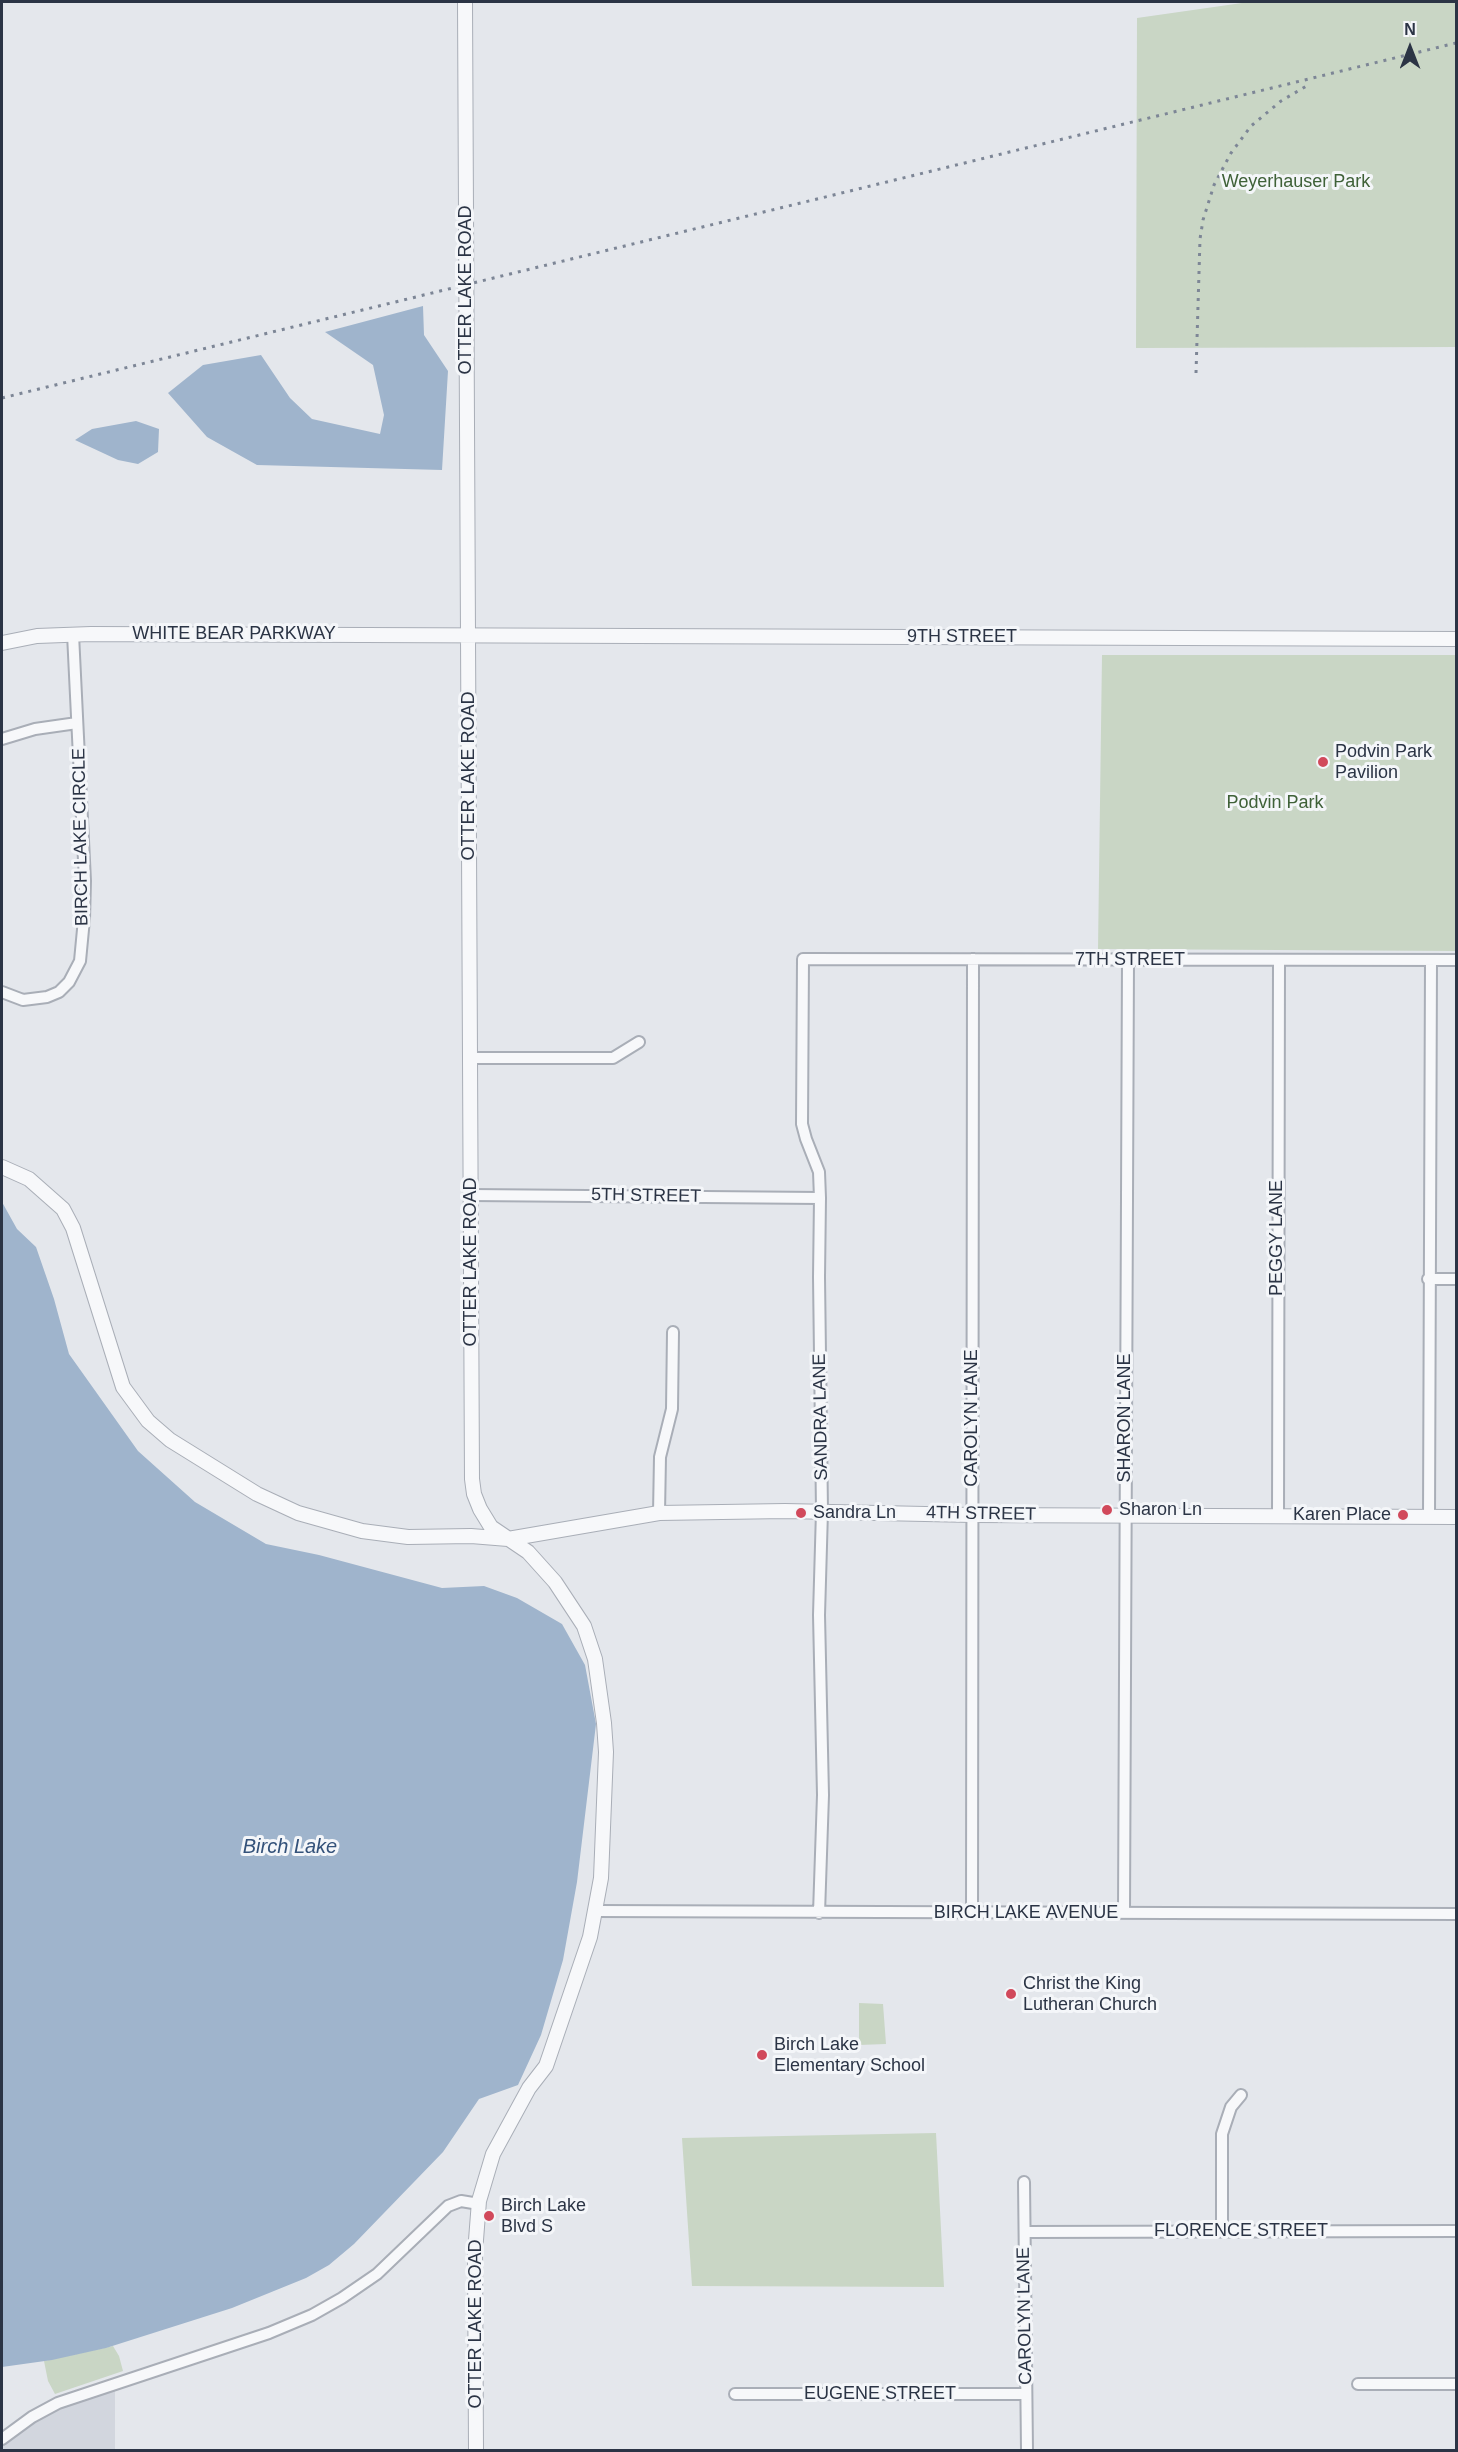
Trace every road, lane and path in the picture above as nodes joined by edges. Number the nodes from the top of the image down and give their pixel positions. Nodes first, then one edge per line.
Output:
1 (465, 2) edge
2 (73, 634) junction
3 (468, 634) junction
4 (1456, 639) edge
5 (2, 643) edge
6 (77, 723) junction
7 (2, 739) edge
8 (802, 959) joint
9 (973, 959) junction
10 (1128, 960) junction
11 (1279, 960) junction
12 (1431, 960) junction
13 (1456, 960) edge
14 (2, 993) edge
15 (639, 1042) dead end
16 (470, 1058) junction
17 (2, 1167) edge
18 (471, 1195) junction
19 (820, 1198) junction
20 (1428, 1279) junction
21 (1456, 1279) edge
22 (673, 1332) dead end
23 (822, 1511) junction
24 (658, 1513) junction
25 (972, 1515) junction
26 (1125, 1516) junction
27 (1278, 1516) junction
28 (1429, 1517) junction
29 (1456, 1517) edge
30 (508, 1539) junction
31 (596, 1911) junction
32 (819, 1913) junction
33 (972, 1913) junction
34 (1124, 1913) junction
35 (1456, 1914) edge
36 (1241, 2095) dead end
37 (1024, 2182) dead end
38 (479, 2204) junction
39 (1222, 2231) junction
40 (1456, 2231) edge
41 (1025, 2232) junction
42 (1358, 2384) dead end
43 (1456, 2384) edge
44 (735, 2394) dead end
45 (1026, 2394) junction
46 (2, 2439) edge
47 (476, 2451) edge
48 (1027, 2451) edge

1 - 3 street, OTTER LAKE ROAD
2 - 3 street, WHITE BEAR PARKWAY
2 - 5 street, WHITE BEAR PARKWAY
2 - 6 street, BIRCH LAKE CIRCLE
3 - 4 street, 9TH STREET
3 - 16 street, OTTER LAKE ROAD
6 - 7 street, BIRCH LAKE CIRCLE
6 - 14 street, BIRCH LAKE CIRCLE
8 - 9 street, 7TH STREET
8 - 19 street, SANDRA LANE
9 - 10 street, 7TH STREET
9 - 25 street, CAROLYN LANE
10 - 11 street, 7TH STREET
10 - 26 street, SHARON LANE
11 - 12 street, 7TH STREET
11 - 27 street, PEGGY LANE
12 - 13 street, 7TH STREET
12 - 20 street
15 - 16 street
16 - 18 street, OTTER LAKE ROAD
17 - 30 street, 4TH STREET
18 - 19 street, 5TH STREET
18 - 30 street, OTTER LAKE ROAD
19 - 23 street, SANDRA LANE
20 - 21 street
20 - 28 street
22 - 24 street
23 - 24 street, 4TH STREET
23 - 25 street, 4TH STREET
23 - 32 street, SANDRA LANE
24 - 30 street, 4TH STREET
25 - 26 street, 4TH STREET
25 - 33 street, CAROLYN LANE
26 - 27 street, 4TH STREET
26 - 34 street, SHARON LANE
27 - 28 street, 4TH STREET
28 - 29 street, 4TH STREET
30 - 31 street, OTTER LAKE ROAD
31 - 32 street, BIRCH LAKE AVENUE
31 - 38 street, OTTER LAKE ROAD
32 - 33 street, BIRCH LAKE AVENUE
33 - 34 street, BIRCH LAKE AVENUE
34 - 35 street, BIRCH LAKE AVENUE
36 - 39 street
37 - 41 street, CAROLYN LANE
38 - 46 street
38 - 47 street, OTTER LAKE ROAD
39 - 40 street, FLORENCE STREET
39 - 41 street, FLORENCE STREET
41 - 45 street, CAROLYN LANE
42 - 43 street
44 - 45 street, EUGENE STREET
45 - 48 street, CAROLYN LANE

